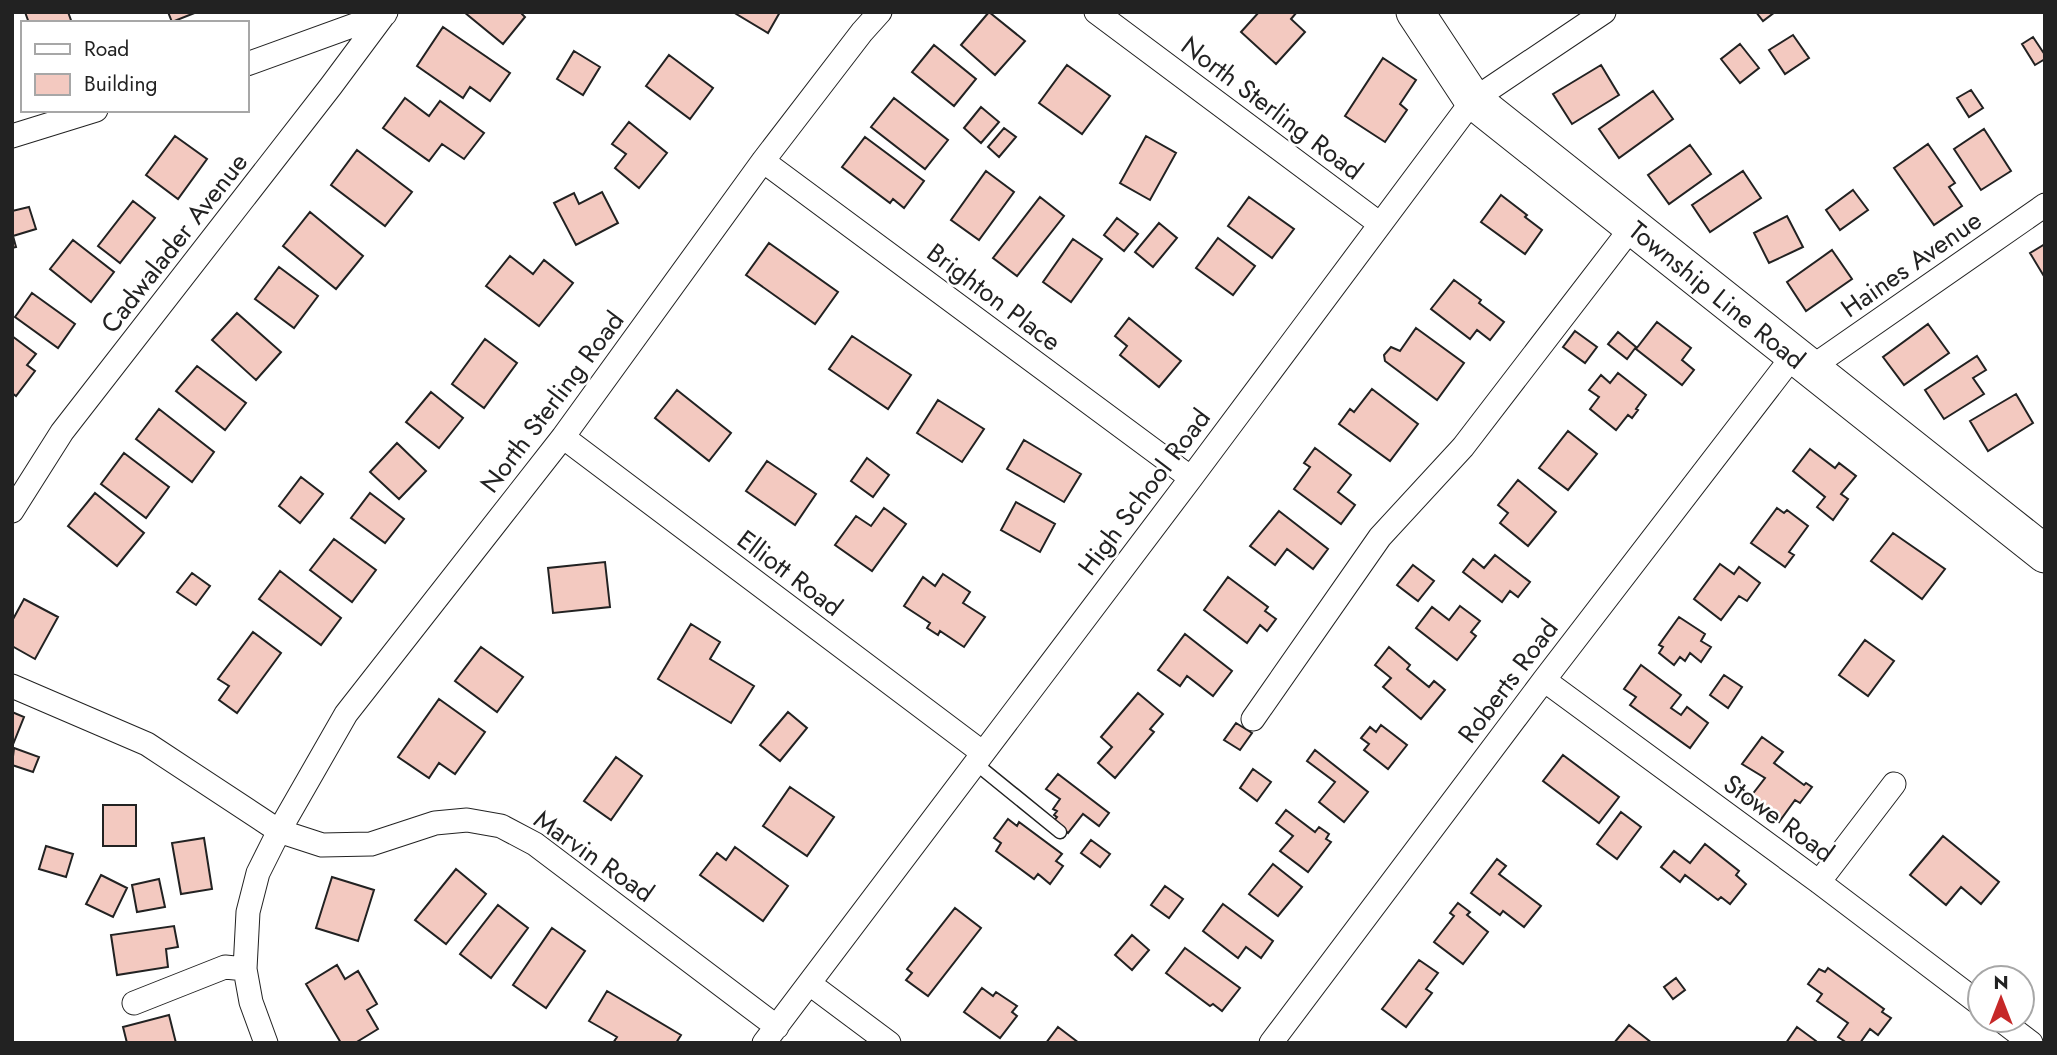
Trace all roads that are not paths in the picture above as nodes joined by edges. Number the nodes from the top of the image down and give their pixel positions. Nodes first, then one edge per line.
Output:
1 (880, 12) edge
2 (1096, 12) edge
3 (1415, 12) edge
4 (1604, 12) edge
5 (385, 13) edge
6 (248, 64) edge
7 (1472, 100) junction
8 (90, 112) edge
9 (12, 136) edge
10 (763, 161) junction
11 (2045, 205) edge
12 (1380, 224) junction
13 (1632, 227) junction
14 (1801, 362) junction
15 (563, 437) junction
16 (1191, 478) junction
17 (12, 511) edge
18 (2045, 554) edge
19 (1544, 680) junction
20 (12, 686) edge
21 (1253, 719) dead end
22 (979, 758) junction
23 (1894, 783) dead end
24 (279, 831) junction
25 (1060, 832) dead end
26 (1819, 882) junction
27 (245, 969) junction
28 (810, 984) junction
29 (1966, 993) edge
30 (134, 1003) dead end
31 (770, 1035) edge
32 (266, 1043) edge
33 (889, 1043) edge
34 (1270, 1043) edge

1 - 10 street, North Sterling Road
2 - 12 street, North Sterling Road
3 - 7 main road, Township Line Road
4 - 7 street, High School Road
5 - 6 street
5 - 17 street, Cadwalader Avenue
7 - 12 street, High School Road
7 - 13 main road, Township Line Road
8 - 9 street
10 - 15 street, North Sterling Road
10 - 16 street, Brighton Place
11 - 14 street, Haines Avenue
12 - 16 street, High School Road
13 - 14 main road, Township Line Road
13 - 21 street
14 - 18 main road, Township Line Road
14 - 19 street, Roberts Road
15 - 22 street, Elliott Road
15 - 24 street, North Sterling Road
16 - 22 street, High School Road
19 - 26 street, Stowe Road
19 - 34 street, Roberts Road
20 - 24 street, Marvin Road
22 - 25 lane
22 - 28 street, High School Road
23 - 26 street
24 - 27 street, North Sterling Road
24 - 31 street, Marvin Road
26 - 29 street, Stowe Road
27 - 30 street
27 - 32 street, North Sterling Road
28 - 31 street, High School Road
28 - 33 street

